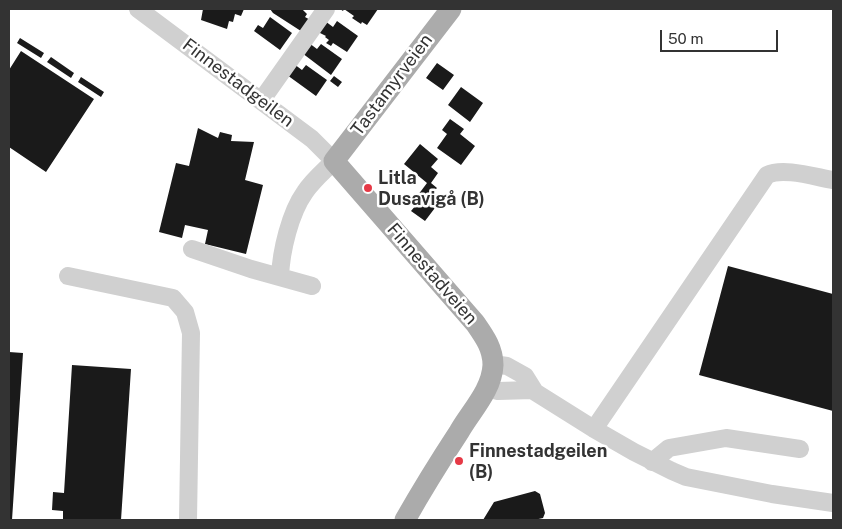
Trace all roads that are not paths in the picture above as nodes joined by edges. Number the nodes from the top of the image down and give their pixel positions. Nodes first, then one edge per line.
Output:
1 (138, 9) edge
2 (326, 9) edge
3 (450, 9) edge
4 (261, 101) junction
5 (334, 161) junction
6 (833, 180) edge
7 (192, 249) dead end
8 (68, 276) dead end
9 (280, 277) junction
10 (312, 286) dead end
11 (493, 364) junction
12 (487, 388) junction
13 (533, 390) junction
14 (594, 429) junction
15 (800, 450) dead end
16 (652, 462) junction
17 (833, 503) edge
18 (188, 520) edge
19 (405, 520) edge

1 - 4 street, Finnestadgeilen
2 - 4 street
3 - 5 main road, Tastamyrveien
4 - 5 street, Finnestadgeilen
5 - 9 street
5 - 11 main road, Finnestadveien
6 - 14 street
7 - 9 street
8 - 18 street
9 - 10 street
11 - 12 main road
11 - 13 street
12 - 13 street
12 - 19 main road
13 - 14 street
14 - 16 street
15 - 16 street
16 - 17 street

